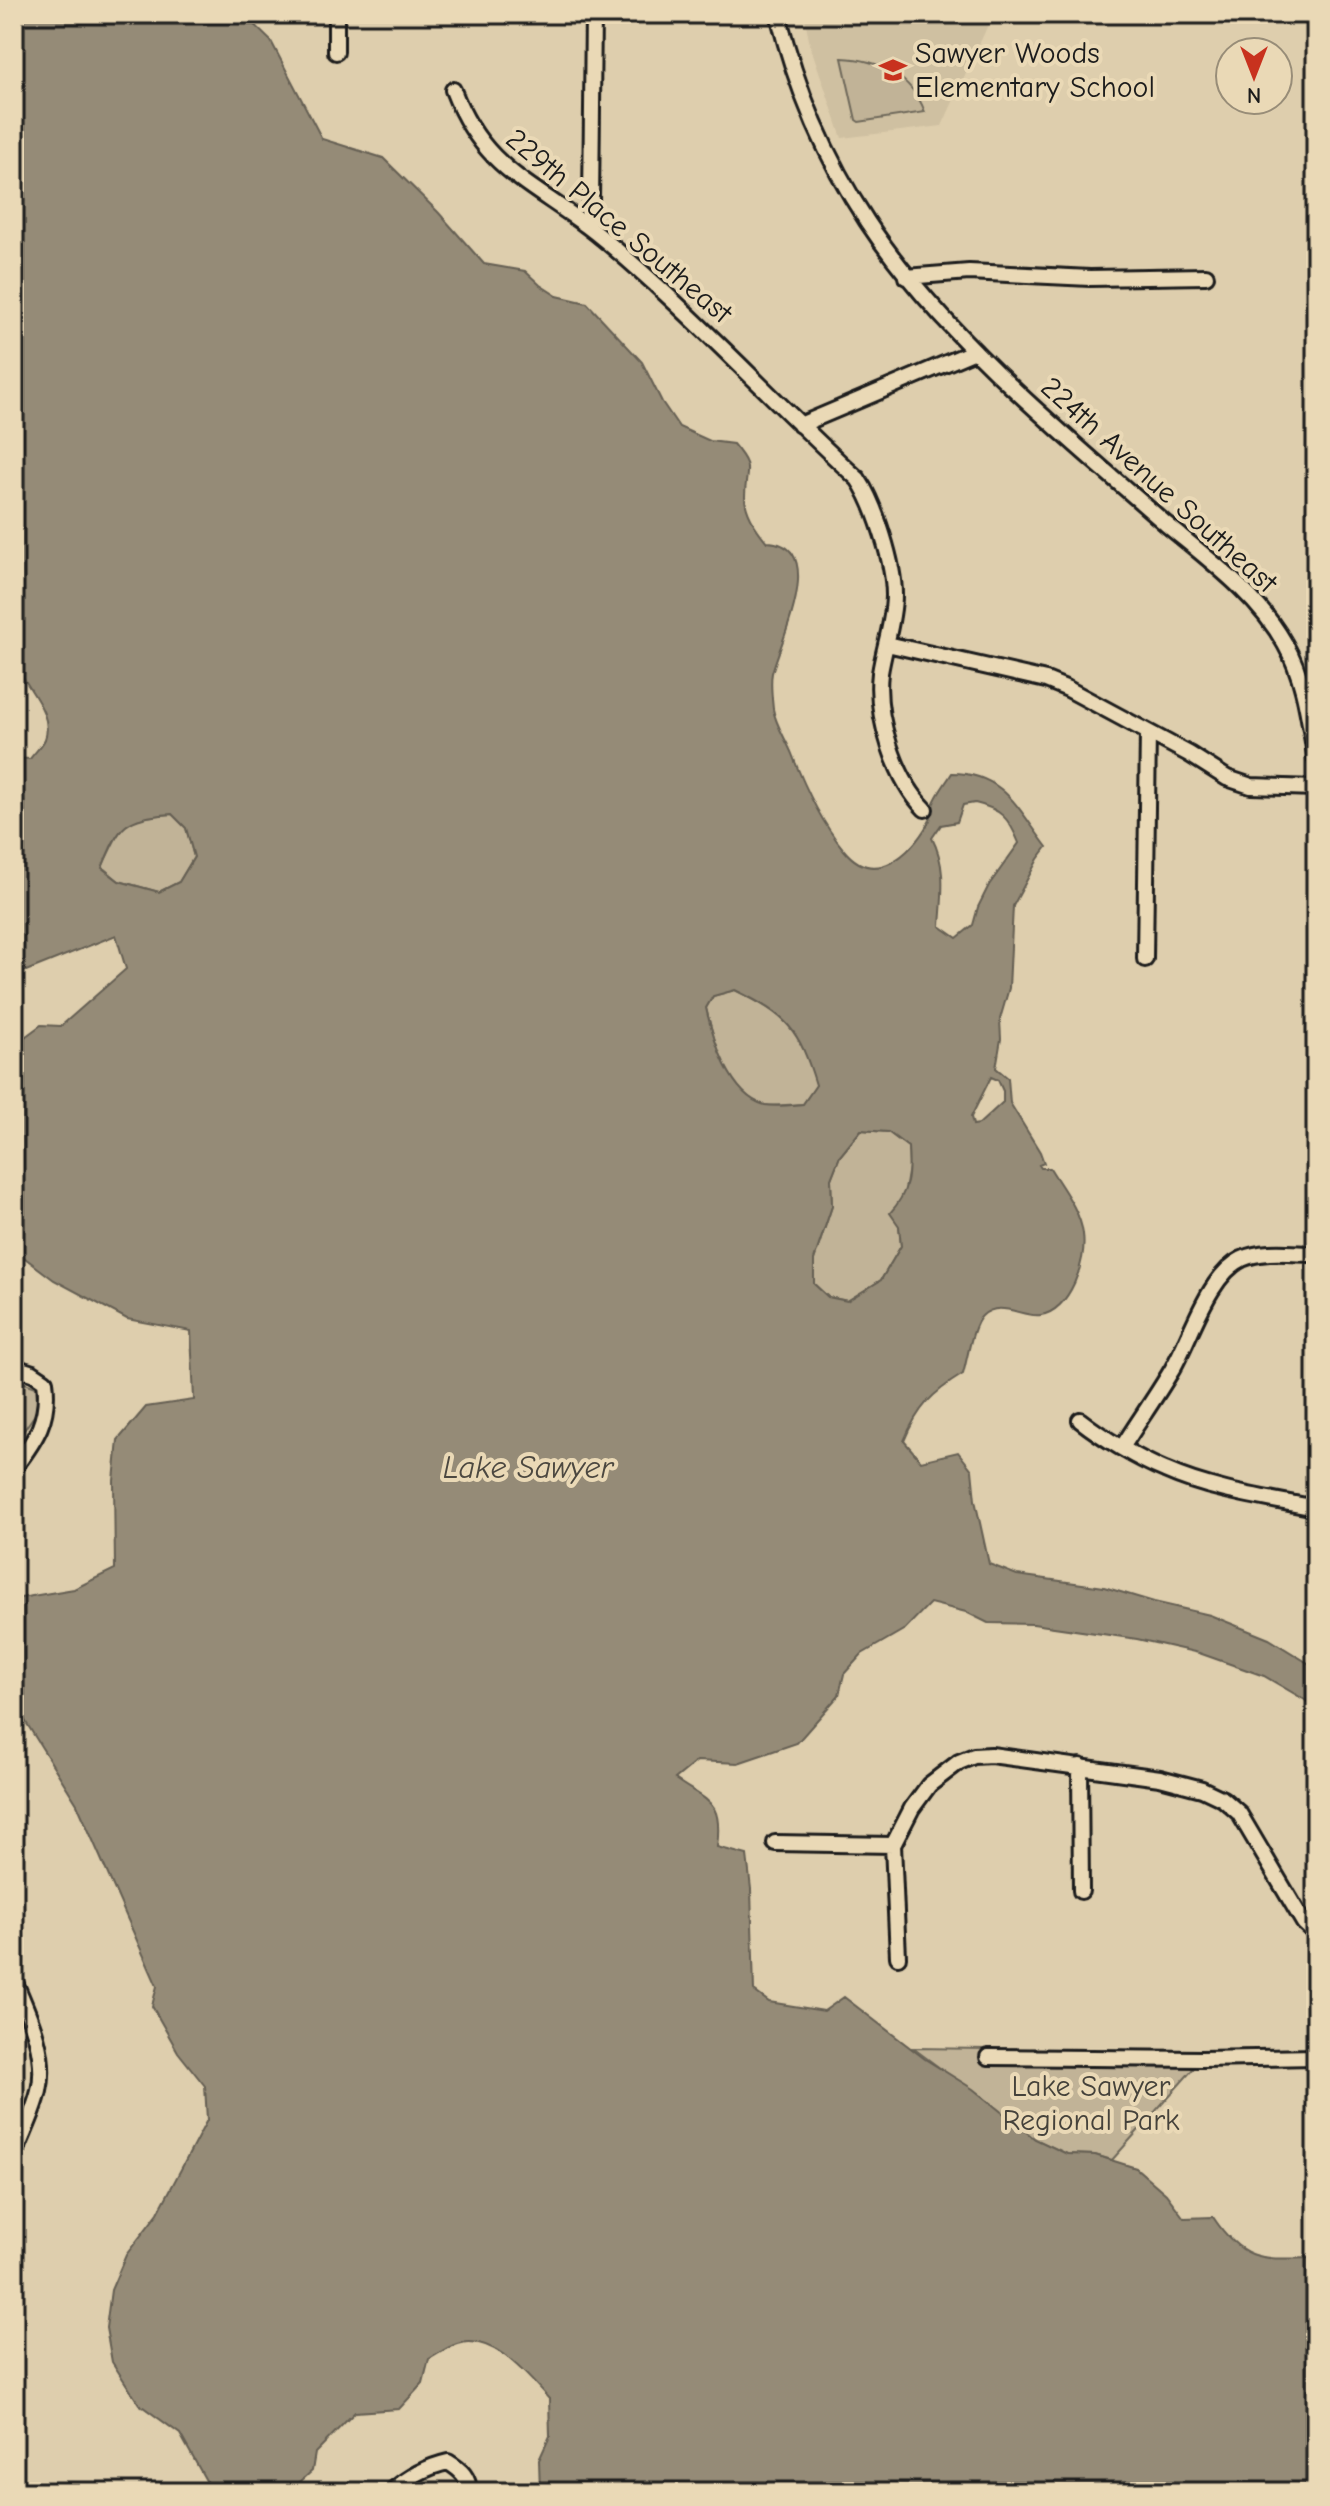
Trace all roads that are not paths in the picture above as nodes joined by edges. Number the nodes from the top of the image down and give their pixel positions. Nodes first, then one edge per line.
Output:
1 (336, 14) edge
2 (593, 14) edge
3 (778, 14) edge
4 (336, 52) dead end
5 (453, 90) dead end
6 (588, 226) junction
7 (1206, 276) dead end
8 (906, 277) junction
9 (975, 351) junction
10 (800, 425) junction
11 (887, 644) junction
12 (1148, 732) junction
13 (1316, 760) edge
14 (1316, 788) edge
15 (925, 809) dead end
16 (1145, 959) dead end
17 (1316, 1254) edge
18 (14, 1367) edge
19 (1080, 1420) dead end
20 (1123, 1446) junction
21 (14, 1468) edge
22 (1316, 1508) edge
23 (1080, 1766) junction
24 (775, 1843) dead end
25 (893, 1845) junction
26 (1081, 1891) dead end
27 (1316, 1934) edge
28 (898, 1957) dead end
29 (14, 1980) edge
30 (988, 2057) dead end
31 (1316, 2057) edge
32 (14, 2157) edge
33 (391, 2492) edge
34 (469, 2492) edge

1 - 4 street
2 - 6 street
3 - 8 street, 224th Avenue Southeast
5 - 6 street, 229th Place Southeast
6 - 10 street, 229th Place Southeast
7 - 8 street
8 - 9 street, 224th Avenue Southeast
9 - 10 street
9 - 13 street, 224th Avenue Southeast
10 - 11 street, 229th Place Southeast
11 - 12 street
11 - 15 street, 229th Place Southeast
12 - 14 street
12 - 16 street
17 - 20 street
18 - 21 street
19 - 20 street
20 - 22 street
23 - 25 street
23 - 26 street
23 - 27 street
24 - 25 street
25 - 28 street
29 - 32 street
30 - 31 street
33 - 34 street

